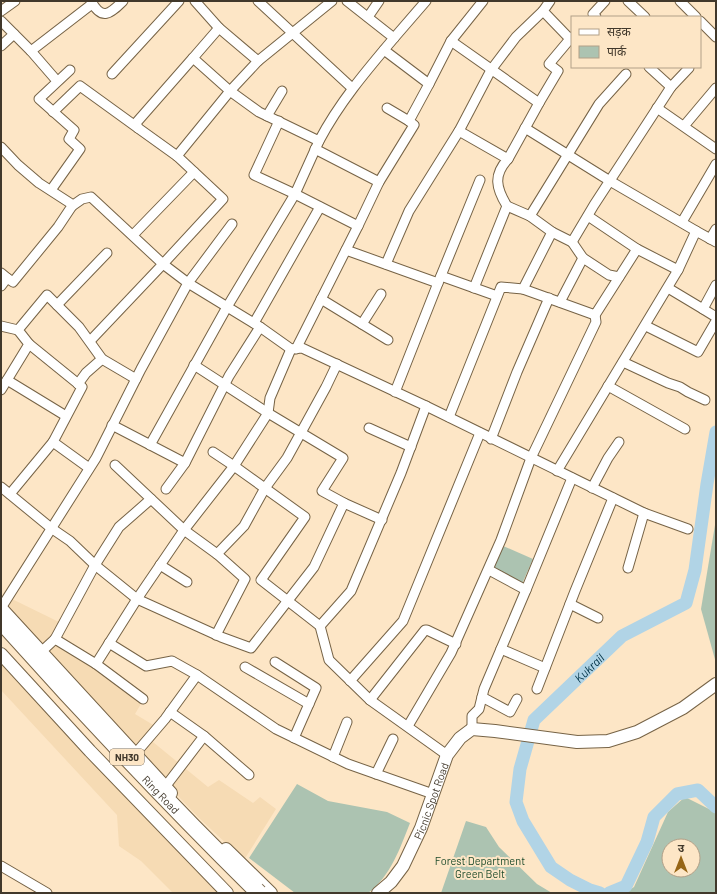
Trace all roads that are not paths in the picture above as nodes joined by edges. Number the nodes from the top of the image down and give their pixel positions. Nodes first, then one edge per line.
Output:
1 (14, 1) edge
2 (123, 1) edge
3 (180, 1) edge
4 (195, 1) edge
5 (258, 1) edge
6 (347, 1) edge
7 (379, 1) edge
8 (426, 1) edge
9 (483, 1) edge
10 (550, 1) edge
11 (605, 1) edge
12 (628, 1) edge
13 (680, 1) edge
14 (92, 2) edge
15 (329, 2) edge
16 (1, 11) edge
17 (543, 11) junction
18 (593, 16) edge
19 (644, 16) edge
20 (695, 16) edge
21 (368, 17) junction
22 (1, 21) edge
23 (701, 22) edge
24 (219, 28) junction
25 (14, 34) junction
26 (293, 34) junction
27 (716, 37) edge
28 (394, 38) junction
29 (571, 38) edge
30 (451, 41) junction
31 (1, 46) edge
32 (31, 50) junction
33 (384, 50) junction
34 (193, 58) junction
35 (258, 62) junction
36 (650, 68) edge
37 (688, 68) dead end
38 (70, 70) dead end
39 (491, 70) junction
40 (112, 74) dead end
41 (626, 74) dead end
42 (57, 81) junction
43 (429, 84) junction
44 (671, 87) junction
45 (352, 88) junction
46 (716, 88) edge
47 (230, 91) junction
48 (282, 91) dead end
49 (539, 104) junction
50 (387, 108) dead end
51 (658, 108) junction
52 (53, 112) junction
53 (267, 116) junction
54 (279, 121) junction
55 (409, 121) junction
56 (684, 126) junction
57 (138, 128) junction
58 (525, 128) junction
59 (458, 131) junction
60 (317, 145) junction
61 (1, 147) edge
62 (716, 149) edge
63 (567, 154) junction
64 (177, 156) junction
65 (508, 159) junction
66 (716, 164) edge
67 (194, 172) junction
68 (480, 180) dead end
69 (610, 181) junction
70 (379, 182) junction
71 (51, 190) junction
72 (295, 194) junction
73 (72, 206) junction
74 (507, 206) junction
75 (320, 207) junction
76 (530, 216) junction
77 (588, 216) junction
78 (682, 222) junction
79 (232, 224) dead end
80 (358, 226) junction
81 (716, 229) edge
82 (696, 231) junction
83 (552, 232) junction
84 (133, 235) junction
85 (713, 240) edge
86 (572, 242) junction
87 (637, 249) junction
88 (346, 250) junction
89 (107, 253) dead end
90 (583, 258) junction
91 (163, 264) junction
92 (386, 264) junction
93 (678, 270) junction
94 (4, 276) edge
95 (619, 278) junction
96 (439, 280) junction
97 (188, 283) junction
98 (716, 285) edge
99 (1, 286) edge
100 (474, 288) junction
101 (668, 288) junction
102 (523, 289) junction
103 (381, 294) dead end
104 (497, 296) junction
105 (549, 298) junction
106 (321, 299) junction
107 (560, 302) junction
108 (57, 305) junction
109 (227, 307) junction
110 (703, 309) junction
111 (595, 315) junction
112 (716, 317) edge
113 (716, 321) edge
114 (362, 324) junction
115 (257, 325) junction
116 (1, 326) edge
117 (646, 326) junction
118 (18, 330) junction
119 (713, 332) edge
120 (388, 340) dead end
121 (90, 341) junction
122 (29, 344) junction
123 (294, 349) junction
124 (102, 359) junction
125 (623, 362) junction
126 (337, 364) junction
127 (194, 366) junction
128 (136, 379) junction
129 (7, 380) junction
130 (78, 384) junction
131 (225, 385) junction
132 (608, 386) junction
133 (1, 390) edge
134 (396, 392) junction
135 (705, 400) dead end
136 (426, 406) junction
137 (268, 413) junction
138 (66, 416) junction
139 (449, 417) junction
140 (112, 424) junction
141 (369, 428) dead end
142 (685, 429) dead end
143 (300, 432) junction
144 (480, 433) junction
145 (491, 438) junction
146 (53, 442) junction
147 (618, 442) dead end
148 (150, 445) junction
149 (411, 447) junction
150 (213, 452) dead end
151 (531, 458) junction
152 (185, 463) junction
153 (115, 465) dead end
154 (234, 466) junction
155 (89, 468) junction
156 (557, 471) junction
157 (572, 478) junction
158 (1, 487) edge
159 (265, 488) junction
160 (592, 488) junction
161 (166, 489) dead end
162 (10, 494) junction
163 (613, 498) junction
164 (151, 499) junction
165 (344, 502) junction
166 (644, 513) junction
167 (382, 520) junction
168 (51, 528) junction
169 (184, 530) junction
170 (688, 530) dead end
171 (217, 554) junction
172 (95, 565) junction
173 (160, 565) junction
174 (628, 568) dead end
175 (488, 570) junction
176 (187, 582) dead end
177 (526, 590) junction
178 (137, 599) junction
179 (288, 601) junction
180 (570, 604) junction
181 (1, 608) edge
182 (598, 618) dead end
183 (1, 621) edge
184 (320, 626) junction
185 (216, 635) junction
186 (1, 637) edge
187 (55, 639) junction
188 (110, 643) junction
189 (456, 644) junction
190 (501, 650) junction
191 (41, 652) junction
192 (1, 654) edge
193 (275, 662) dead end
194 (96, 664) junction
195 (245, 667) dead end
196 (545, 668) junction
197 (197, 675) junction
198 (350, 681) junction
199 (716, 684) edge
200 (537, 689) dead end
201 (482, 697) junction
202 (143, 699) dead end
203 (517, 699) dead end
204 (370, 700) junction
205 (308, 704) junction
206 (170, 712) junction
207 (346, 722) dead end
208 (408, 726) junction
209 (472, 730) junction
210 (204, 736) junction
211 (294, 738) junction
212 (393, 739) dead end
213 (135, 754) junction
214 (447, 755) junction
215 (333, 756) junction
216 (376, 774) junction
217 (249, 775) dead end
218 (165, 787) junction
219 (433, 794) junction
220 (1, 866) edge
221 (258, 891) edge
222 (47, 893) edge
223 (227, 893) edge
224 (378, 893) edge

1 - 16 street
2 - 14 street
3 - 40 street
4 - 24 street
5 - 26 street
6 - 21 street
7 - 21 street
8 - 28 street
9 - 30 street
10 - 17 street
11 - 18 street
12 - 19 street
13 - 20 street
14 - 32 street
15 - 26 street
17 - 29 street
17 - 39 street
21 - 28 street
22 - 25 street
23 - 27 street
24 - 34 street
24 - 35 street
25 - 31 street
25 - 32 street
26 - 35 street
26 - 45 street
28 - 33 street
29 - 49 street
30 - 39 street
30 - 43 street
32 - 42 street
33 - 43 street
33 - 45 street
34 - 47 street
34 - 57 street
35 - 47 street
36 - 44 street
37 - 44 street
38 - 42 street
39 - 49 street
39 - 59 street
41 - 63 street
42 - 52 street
43 - 55 street
44 - 51 street
45 - 60 street
46 - 56 street
47 - 53 street
47 - 64 street
48 - 53 street
49 - 58 street
50 - 55 street
51 - 56 street
51 - 69 street
52 - 57 street
52 - 71 street
53 - 54 street
54 - 60 street
54 - 72 street
55 - 70 street
56 - 62 street
57 - 64 street
58 - 63 street
58 - 65 street
59 - 65 street
59 - 92 street
60 - 70 street
60 - 72 street
61 - 71 street
63 - 69 street
63 - 76 street
64 - 67 street
65 - 74 street
66 - 78 street
67 - 84 street
67 - 91 street
68 - 96 street
69 - 77 street
69 - 78 street
70 - 80 street
71 - 73 street
72 - 75 street
72 - 109 street
73 - 84 street
73 - 94 street
74 - 76 street
74 - 100 street
75 - 80 street
75 - 115 street
76 - 83 street
77 - 86 street
77 - 87 street
78 - 82 street
79 - 97 street
80 - 88 street
81 - 85 street
82 - 85 street
82 - 93 street
83 - 86 street
83 - 102 street
84 - 91 street
86 - 90 street
87 - 93 street
87 - 95 street
88 - 92 street
88 - 106 street
89 - 108 street
90 - 95 street
90 - 107 street
91 - 97 street
91 - 121 street
92 - 96 street
93 - 101 street
94 - 99 street
95 - 111 street
96 - 100 street
96 - 134 street
97 - 109 street
97 - 128 street
98 - 110 street
100 - 104 street
101 - 110 street
101 - 117 street
102 - 104 street
102 - 105 street
103 - 114 street
104 - 139 street
105 - 107 street
105 - 145 street
106 - 114 street
106 - 123 street
107 - 111 street
108 - 118 street
108 - 121 street
109 - 115 street
109 - 127 street
110 - 112 street
111 - 151 street
113 - 119 street
114 - 120 street
115 - 123 street
115 - 131 street
116 - 118 street
117 - 119 street
117 - 125 street
118 - 122 street
121 - 124 street
122 - 129 street
122 - 130 street
123 - 126 street
123 - 137 street
124 - 128 street
124 - 130 street
125 - 132 street
125 - 135 street
126 - 134 street
126 - 143 street
127 - 131 street
127 - 148 street
128 - 140 street
129 - 133 street
129 - 138 street
130 - 138 street
131 - 137 street
131 - 152 street
132 - 142 street
132 - 156 street
134 - 136 street
136 - 139 street
136 - 149 street
137 - 143 street
137 - 154 street
138 - 146 street
139 - 144 street
140 - 148 street
140 - 155 street
141 - 149 street
143 - 159 street
143 - 165 street
144 - 145 street
144 - 198 street
145 - 151 street
146 - 155 street
146 - 162 street
147 - 160 street
148 - 152 street
149 - 167 street
150 - 154 street
151 - 156 street
151 - 175 street
152 - 161 street
153 - 164 street
154 - 159 street
154 - 169 street
155 - 168 street
156 - 157 street
157 - 160 street
157 - 177 street
158 - 162 street
159 - 171 street
159 - 179 street
160 - 163 street
162 - 168 street
163 - 166 street
163 - 180 street
164 - 169 street
164 - 172 street
165 - 167 street
165 - 179 street
166 - 170 street
166 - 174 street
167 - 184 street
168 - 172 street
168 - 181 street
169 - 171 street
169 - 173 street
171 - 185 street
172 - 178 street
172 - 187 street
173 - 176 street
173 - 178 street
175 - 177 street
175 - 189 street
177 - 190 street
178 - 185 street
178 - 188 street
179 - 184 street
179 - 185 street
180 - 182 street
180 - 196 street
181 - 191 street
183 - 221 highway, Ring Road / NH30
184 - 198 street
186 - 221 highway, Ring Road / NH30
187 - 191 street
187 - 194 street
188 - 194 street
188 - 197 street
189 - 204 street
189 - 208 street
190 - 196 street
190 - 201 street
191 - 213 street
192 - 223 street
193 - 205 street
194 - 202 street
195 - 205 street
196 - 200 street
197 - 206 street
197 - 211 street
198 - 204 street
199 - 209 street
201 - 203 street
201 - 209 street
204 - 208 street
205 - 211 street
206 - 210 street
206 - 213 street
207 - 215 street
208 - 214 street
209 - 214 street, Picnic Spot Road
210 - 217 street
210 - 218 street
211 - 215 street
212 - 216 street
213 - 218 street
214 - 219 street, Picnic Spot Road
215 - 216 street
216 - 219 street
218 - 221 street
219 - 224 street, Picnic Spot Road
220 - 222 street

